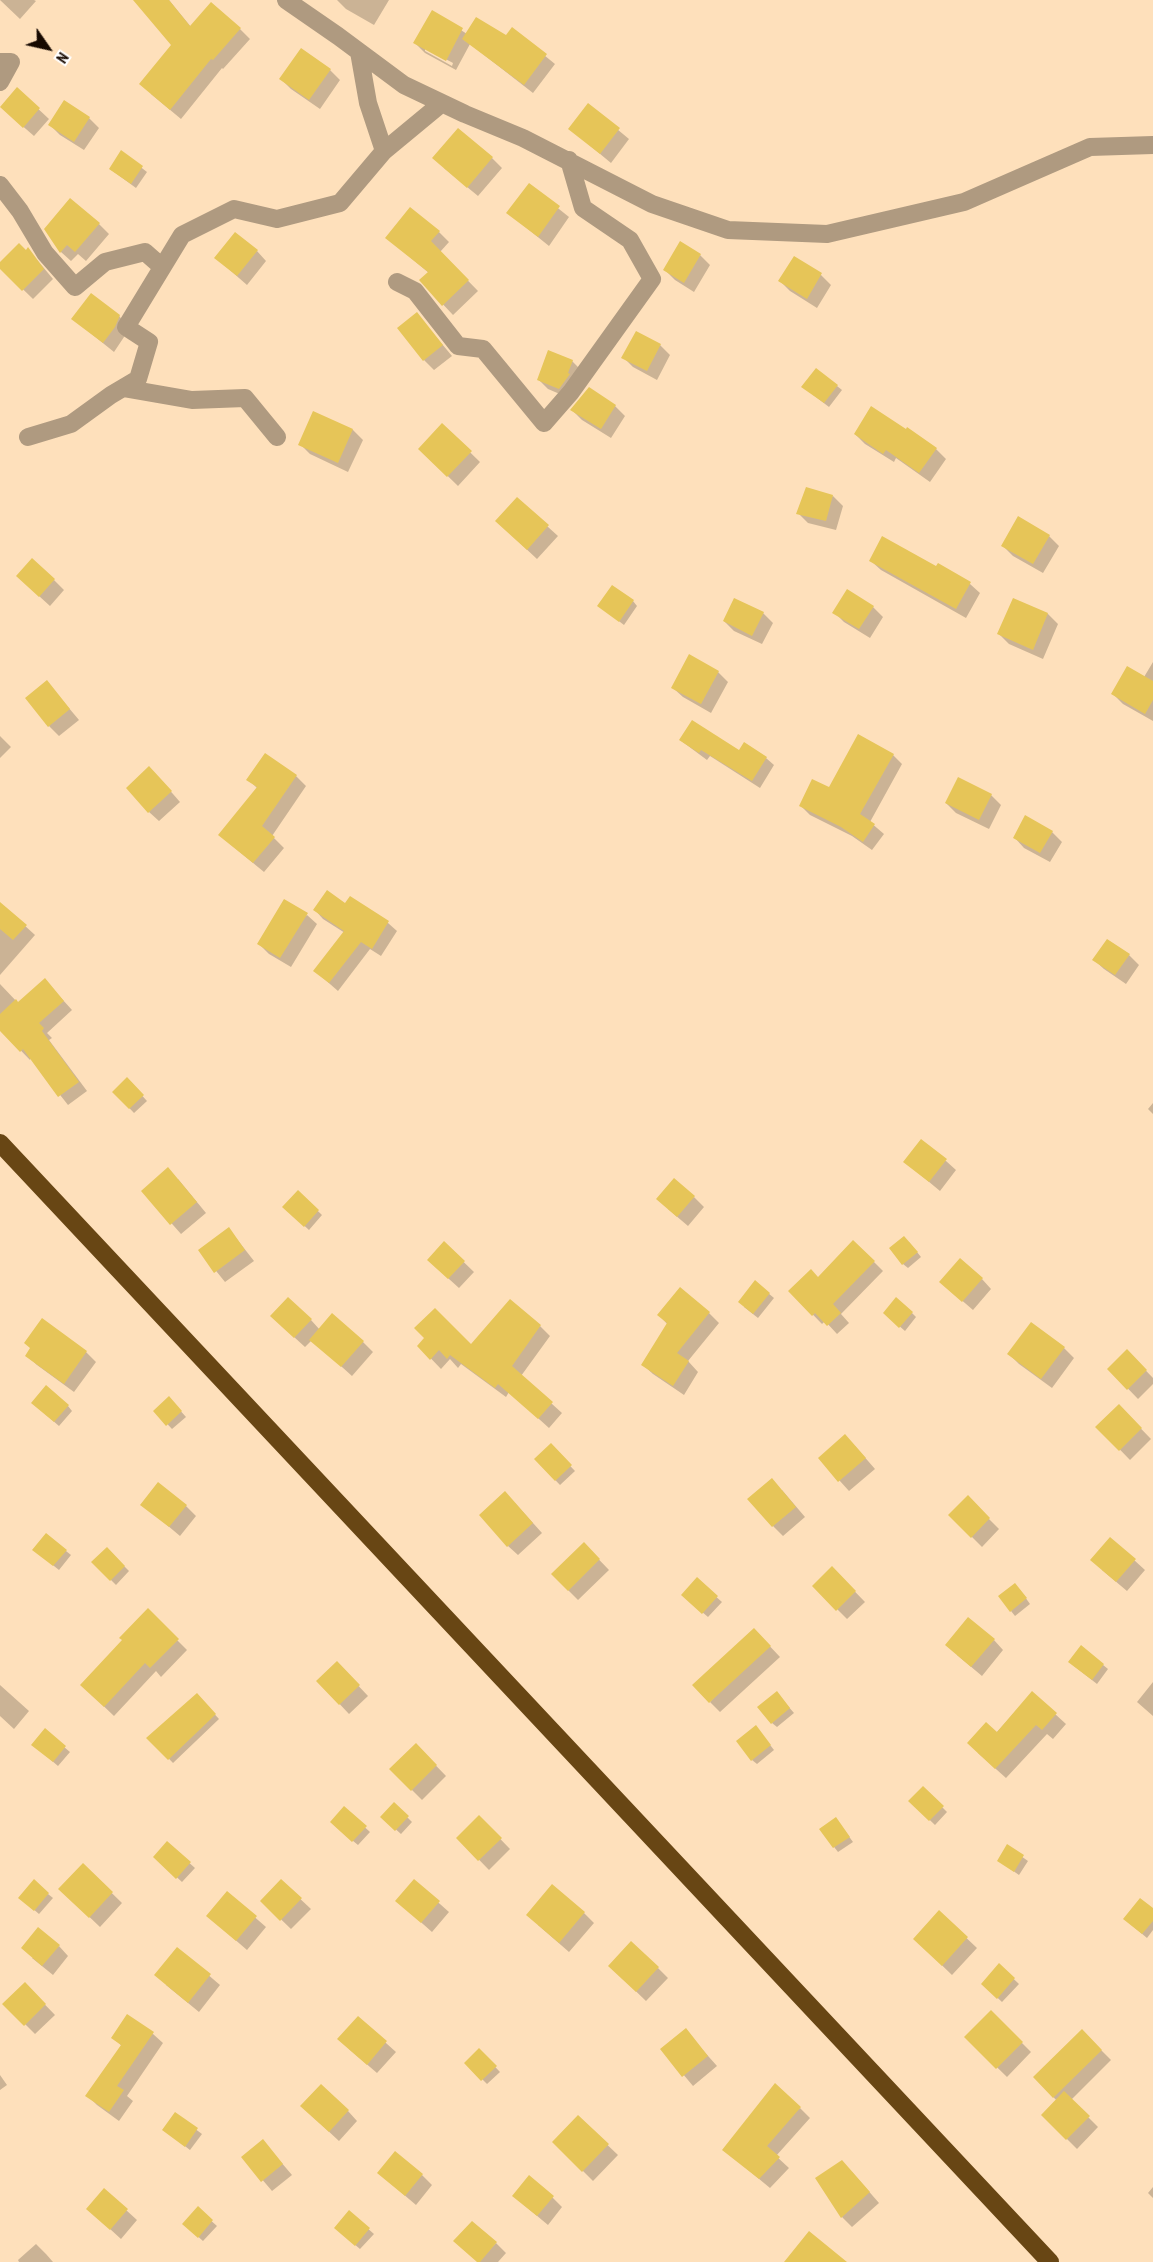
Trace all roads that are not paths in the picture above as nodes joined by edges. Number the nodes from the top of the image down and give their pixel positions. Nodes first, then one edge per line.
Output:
1 (285, 0) edge
2 (359, 52) junction
3 (0, 62) edge
4 (0, 82) edge
5 (442, 103) junction
6 (1153, 144) edge
7 (384, 151) junction
8 (569, 160) junction
9 (0, 185) edge
10 (162, 267) junction
11 (397, 282) dead end
12 (123, 388) junction
13 (28, 437) dead end
14 (277, 437) dead end
15 (0, 1143) edge
16 (1050, 2262) edge

1 - 2 street
2 - 5 street
2 - 7 street
3 - 4 street
5 - 7 street
5 - 8 street
6 - 8 street
7 - 10 street
8 - 11 street
9 - 10 street
10 - 12 street
12 - 13 street
12 - 14 street
15 - 16 highway

